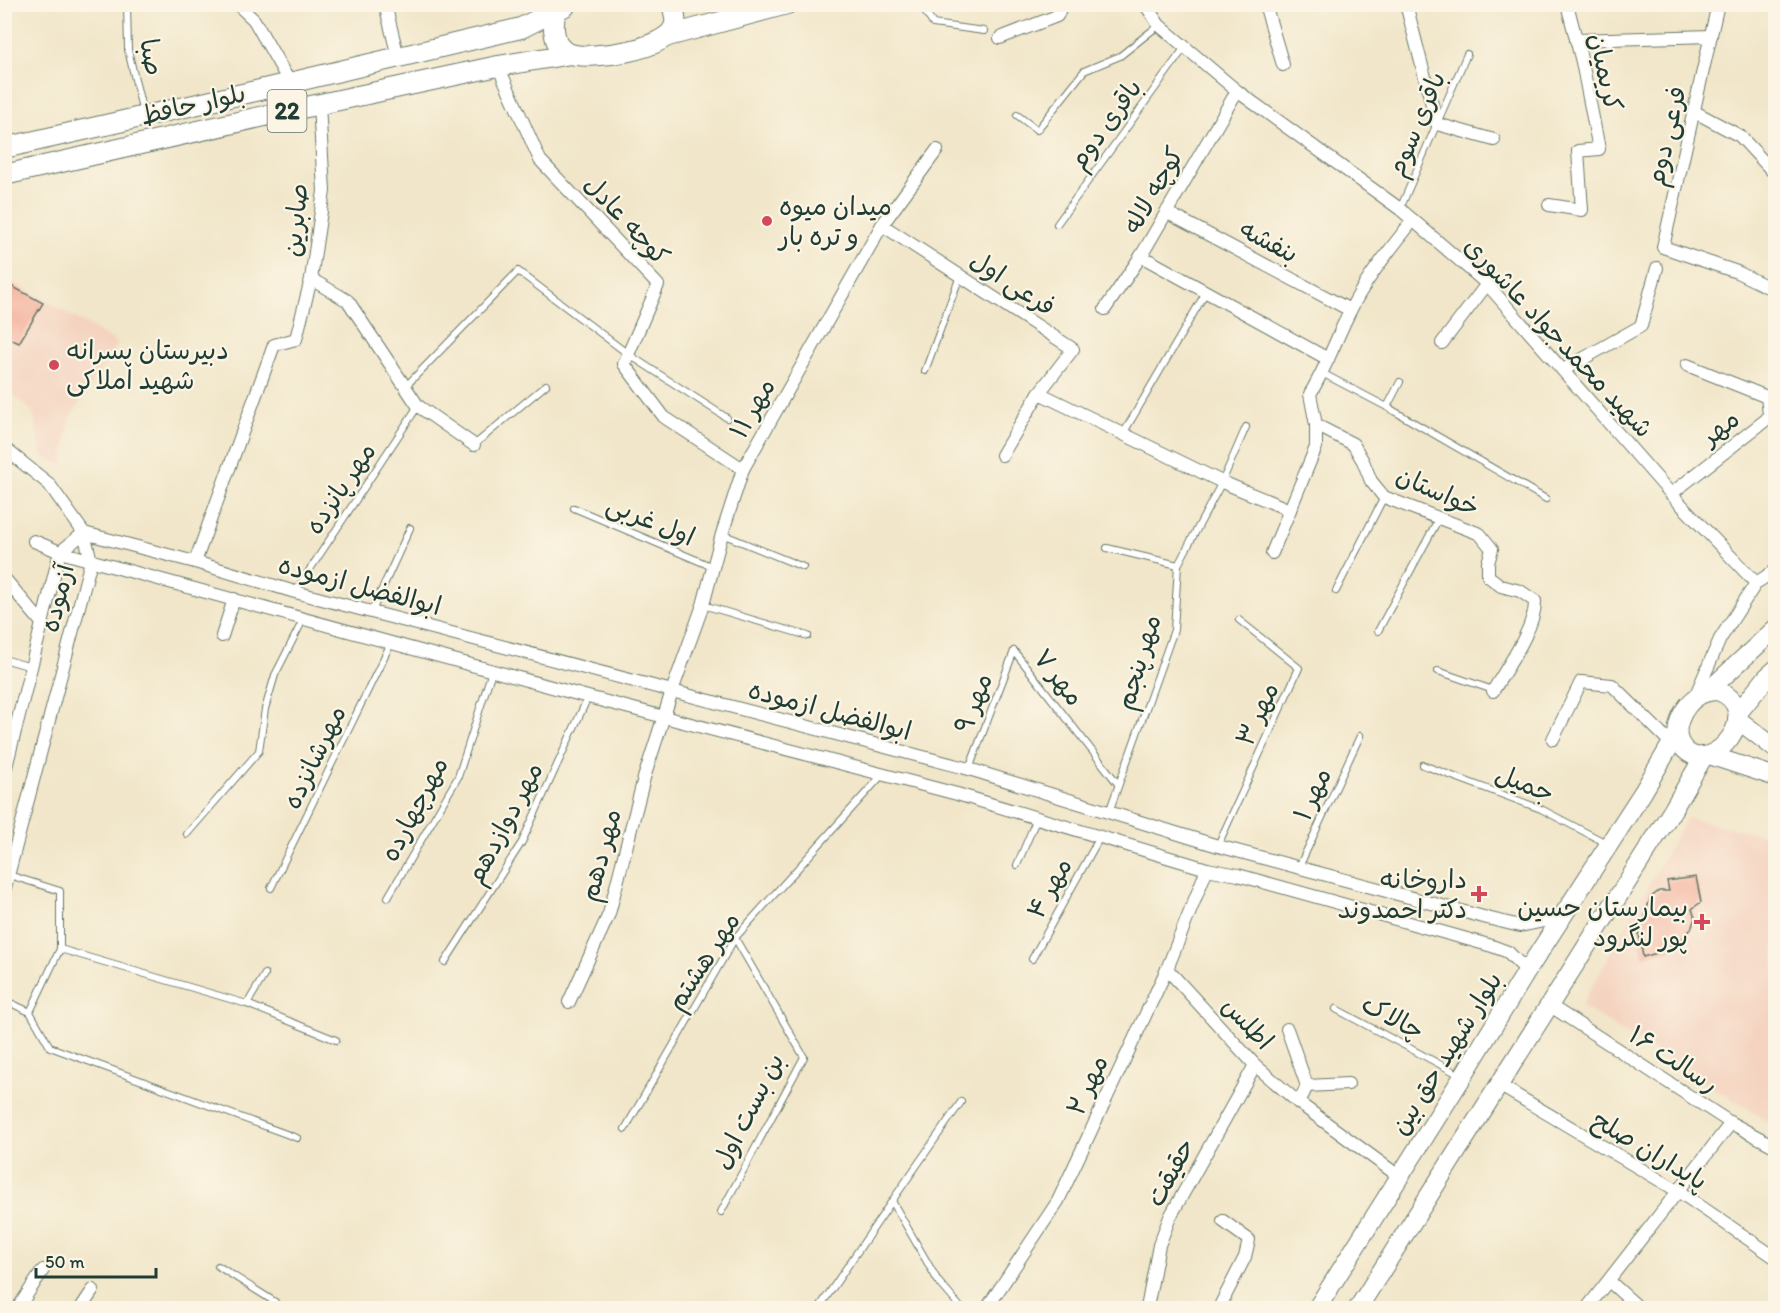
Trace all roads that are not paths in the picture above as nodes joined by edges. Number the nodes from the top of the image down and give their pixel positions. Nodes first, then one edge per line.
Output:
1 (127, 4) edge
2 (237, 4) edge
3 (385, 4) edge
4 (672, 4) edge
5 (787, 4) edge
6 (920, 4) edge
7 (1062, 4) edge
8 (1145, 4) edge
9 (1265, 4) edge
10 (1406, 4) edge
11 (1567, 4) edge
12 (1718, 4) edge
13 (558, 6) edge
14 (1159, 25) junction
15 (984, 31) dead end
16 (668, 36) junction
17 (1711, 36) junction
18 (1000, 38) dead end
19 (1576, 40) junction
20 (1185, 47) junction
21 (571, 54) junction
22 (1467, 54) dead end
23 (398, 57) junction
24 (1283, 65) dead end
25 (498, 66) junction
26 (290, 83) junction
27 (1237, 91) junction
28 (319, 104) junction
29 (1695, 112) junction
30 (144, 116) junction
31 (1017, 116) dead end
32 (1437, 124) junction
33 (1494, 140) dead end
34 (4, 148) edge
35 (937, 150) dead end
36 (4, 175) edge
37 (1776, 175) edge
38 (1549, 205) dead end
39 (1400, 209) junction
40 (1166, 212) junction
41 (1413, 220) junction
42 (1057, 224) dead end
43 (882, 225) junction
44 (1142, 256) junction
45 (1657, 268) dead end
46 (960, 276) junction
47 (311, 279) junction
48 (1486, 284) junction
49 (1776, 291) edge
50 (1207, 292) junction
51 (1105, 309) dead end
52 (1350, 310) junction
53 (1442, 343) dead end
54 (628, 354) junction
55 (1328, 359) junction
56 (1687, 364) dead end
57 (1563, 370) junction
58 (925, 371) dead end
59 (1322, 373) junction
60 (1400, 382) dead end
61 (546, 385) dead end
62 (405, 387) junction
63 (1039, 393) junction
64 (418, 406) junction
65 (1388, 407) junction
66 (727, 418) dead end
67 (1316, 425) junction
68 (1246, 427) dead end
69 (1123, 434) junction
70 (474, 446) joint
71 (4, 448) edge
72 (1002, 455) dead end
73 (742, 470) junction
74 (1222, 482) junction
75 (1671, 494) junction
76 (1384, 497) junction
77 (1546, 499) dead end
78 (574, 508) dead end
79 (1290, 510) junction
80 (1440, 517) junction
81 (410, 528) dead end
82 (84, 533) junction
83 (722, 534) junction
84 (34, 541) dead end
85 (1107, 548) dead end
86 (60, 552) junction
87 (1272, 553) dead end
88 (91, 561) junction
89 (195, 562) junction
90 (1178, 565) junction
91 (713, 567) junction
92 (804, 567) dead end
93 (1776, 570) edge
94 (4, 578) edge
95 (1756, 583) junction
96 (1336, 591) dead end
97 (295, 592) junction
98 (234, 599) junction
99 (703, 605) junction
100 (372, 611) junction
101 (303, 620) junction
102 (1239, 620) dead end
103 (42, 623) junction
104 (1776, 628) edge
105 (1378, 632) dead end
106 (222, 636) dead end
107 (808, 636) dead end
108 (391, 643) junction
109 (1014, 651) joint
110 (4, 658) edge
111 (31, 667) junction
112 (1776, 669) edge
113 (492, 670) junction
114 (1438, 671) dead end
115 (672, 691) junction
116 (1493, 691) joint
117 (1700, 696) junction
118 (588, 698) junction
119 (665, 716) junction
120 (1738, 716) junction
121 (1359, 736) dead end
122 (1674, 738) junction
123 (1553, 739) dead end
124 (1776, 749) edge
125 (1706, 756) junction
126 (1424, 765) dead end
127 (969, 769) junction
128 (4, 775) edge
129 (882, 775) junction
130 (1776, 777) edge
131 (1118, 784) junction
132 (1109, 812) junction
133 (1037, 818) junction
134 (187, 834) dead end
135 (1101, 837) junction
136 (1610, 844) junction
137 (1218, 846) junction
138 (1017, 865) dead end
139 (1299, 867) junction
140 (1207, 868) junction
141 (8, 875) junction
142 (271, 888) dead end
143 (4, 891) edge
144 (388, 897) dead end
145 (1563, 917) junction
146 (735, 938) junction
147 (60, 949) junction
148 (1032, 959) dead end
149 (445, 962) dead end
150 (1167, 969) junction
151 (1527, 971) junction
152 (265, 974) dead end
153 (4, 1000) edge
154 (569, 1002) dead end
155 (247, 1004) junction
156 (1549, 1005) junction
157 (1336, 1009) dead end
158 (30, 1012) junction
159 (1287, 1029) dead end
160 (336, 1040) dead end
161 (1255, 1065) junction
162 (1463, 1076) junction
163 (1348, 1084) dead end
164 (1499, 1085) junction
165 (1307, 1086) junction
166 (961, 1102) dead end
167 (1299, 1103) junction
168 (1731, 1124) junction
169 (625, 1129) dead end
170 (297, 1138) dead end
171 (1776, 1147) edge
172 (1400, 1177) junction
173 (1678, 1191) junction
174 (892, 1201) junction
175 (721, 1212) dead end
176 (1223, 1221) dead end
177 (1776, 1258) edge
178 (218, 1266) dead end
179 (44, 1270) dead end
180 (1609, 1281) junction
181 (93, 1290) dead end
182 (18, 1308) edge
183 (81, 1308) edge
184 (271, 1308) edge
185 (819, 1308) edge
186 (961, 1308) edge
187 (987, 1308) edge
188 (1147, 1308) edge
189 (1219, 1308) edge
190 (1317, 1308) edge
191 (1358, 1308) edge
192 (1587, 1308) edge
193 (1640, 1308) edge

1 - 30 lane, صبا
2 - 26 street
3 - 23 street
4 - 16 main road
5 - 16 main road, 22
6 - 15 lane
7 - 18 street
8 - 14 street, شهید محمدجواد عاشوری
9 - 24 street
10 - 32 street
11 - 19 street, کریمیان
12 - 17 street, فرعی دوم
13 - 21 main road, 22
13 - 23 main road, بلوار حافظ / 22
14 - 20 street, شهید محمدجواد عاشوری
14 - 31 lane
16 - 21 main road, 22
17 - 19 street
17 - 29 street, فرعی دوم
19 - 38 street, کریمیان
20 - 27 street, شهید محمدجواد عاشوری
20 - 42 lane, باقری دوم
21 - 25 main road, بلوار حافظ / 22
22 - 32 lane, باقری سوم
23 - 26 main road, بلوار حافظ / 22
25 - 28 main road, بلوار حافظ / 22
25 - 54 street, کوچه عادل
26 - 30 main road, بلوار حافظ / 22
27 - 39 street, شهید محمدجواد عاشوری
27 - 40 street, کوچه لاله
28 - 36 main road, بلوار حافظ / 22
28 - 47 street, صابرین
29 - 37 street
29 - 49 street, فرعی دوم
30 - 34 main road, بلوار حافظ / 22
32 - 33 street
32 - 39 lane, باقری سوم
35 - 43 street, مهر ۱۱
39 - 41 street, شهید محمدجواد عاشوری
40 - 44 street, کوچه لاله
40 - 52 street, بنفشه
41 - 48 street, شهید محمدجواد عاشوری
41 - 52 street
43 - 46 street, فرعی اول
43 - 73 street, مهر ۱۱
44 - 50 street
44 - 51 street, کوچه لاله
45 - 57 street
46 - 58 lane
46 - 63 street, فرعی اول
47 - 62 street
47 - 89 street, صابرین
48 - 53 street
48 - 57 street, شهید محمدجواد عاشوری
50 - 55 street
50 - 69 lane
52 - 55 street
54 - 62 lane
54 - 66 lane
54 - 73 street
55 - 59 street
56 - 75 street, مهر
57 - 75 street, شهید محمدجواد عاشوری
59 - 65 lane
59 - 67 street
60 - 65 lane
61 - 70 lane
62 - 64 street
63 - 69 street
63 - 72 street, فرعی اول
64 - 70 street
64 - 97 lane, مهر پانزده
65 - 77 lane
67 - 76 street, خواستان
67 - 79 street
68 - 74 lane, مهر پنجم
69 - 74 street
71 - 82 street
73 - 83 street, مهر ۱۱
74 - 79 street
74 - 90 lane, مهر پنجم
75 - 95 street, شهید محمدجواد عاشوری
76 - 80 street, خواستان
76 - 96 lane
78 - 91 lane, اول غربی
79 - 87 street
80 - 105 lane
80 - 116 street, خواستان
81 - 100 lane
82 - 86 street, آزموده
82 - 88 street, آزموده
82 - 89 street, ابوالفضل ازموده
83 - 91 street, مهر ۱۱
83 - 92 lane
84 - 86 street, ابوالفضل ازموده
85 - 90 lane
86 - 88 street, ابوالفضل ازموده
86 - 103 street, آزموده
88 - 98 street, ابوالفضل ازموده
88 - 141 street, آزموده
89 - 97 street, ابوالفضل ازموده
90 - 131 lane, مهر پنجم
91 - 99 street, مهر ۱۱
93 - 95 street
94 - 103 street
95 - 117 street
97 - 100 street, ابوالفضل ازموده
98 - 101 street, ابوالفضل ازموده
98 - 106 street
99 - 107 lane
99 - 115 street, مهر ۱۱
100 - 115 street, ابوالفضل ازموده
101 - 108 street, ابوالفضل ازموده
101 - 134 lane
102 - 137 lane, مهر ۳
103 - 111 street, آزموده
104 - 117 main road
108 - 113 street, ابوالفضل ازموده
108 - 142 lane, مهرشانزده
109 - 127 lane, مهر ۹
109 - 131 lane, مهر ۷
110 - 111 lane
111 - 128 street, آزموده
112 - 120 main road
113 - 118 street, ابوالفضل ازموده
113 - 144 lane, مهرچهارده
114 - 116 lane
115 - 119 street, مهر ۱۱
115 - 127 street, ابوالفضل ازموده
117 - 120 main road
117 - 122 main road
118 - 119 street, ابوالفضل ازموده
118 - 149 lane, مهر دوازدهم
119 - 129 street, ابوالفضل ازموده
119 - 154 street, مهر دهم
120 - 124 main road
120 - 125 main road
121 - 139 lane, مهر ۱
122 - 123 street
122 - 125 main road
122 - 136 main road, بلوار شهید حق بین
125 - 130 main road
125 - 156 main road
126 - 136 lane, جمیل
127 - 132 street, ابوالفضل ازموده
129 - 133 street, ابوالفضل ازموده
129 - 146 lane, مهر هشتم
131 - 132 lane, مهر پنجم
132 - 137 street, ابوالفضل ازموده
133 - 135 street, ابوالفضل ازموده
133 - 138 lane
135 - 140 street, ابوالفضل ازموده
135 - 148 lane, مهر ۴
136 - 145 main road, بلوار شهید حق بین
137 - 139 street, ابوالفضل ازموده
139 - 145 street, ابوالفضل ازموده
140 - 150 street, مهر ۲
140 - 151 street, ابوالفضل ازموده
141 - 143 street, آزموده
141 - 147 lane
145 - 151 main road, بلوار شهید حق بین
146 - 169 lane, مهر هشتم
146 - 175 lane, بن بست اول
147 - 155 lane
147 - 158 lane
150 - 161 street, اطلس
150 - 187 street, مهر ۲
151 - 162 main road, بلوار شهید حق بین
152 - 155 lane
153 - 158 lane
155 - 160 lane
156 - 164 main road
156 - 168 street, رسالت ۱۶
157 - 162 lane, چالاک
158 - 170 lane
159 - 165 street, اطلس
161 - 167 street, اطلس
161 - 188 street, حقیقت
162 - 172 main road, بلوار شهید حق بین
163 - 165 street
164 - 173 street, پایداران صلح
164 - 191 main road
165 - 167 street
166 - 174 lane
167 - 172 street, اطلس
168 - 171 street, رسالت ۱۶
168 - 173 street
172 - 190 main road, بلوار شهید حق بین
173 - 177 street, پایداران صلح
173 - 180 street
174 - 185 lane
174 - 186 lane
176 - 189 street
178 - 184 lane
179 - 182 street
180 - 192 street
180 - 193 street
181 - 183 street

